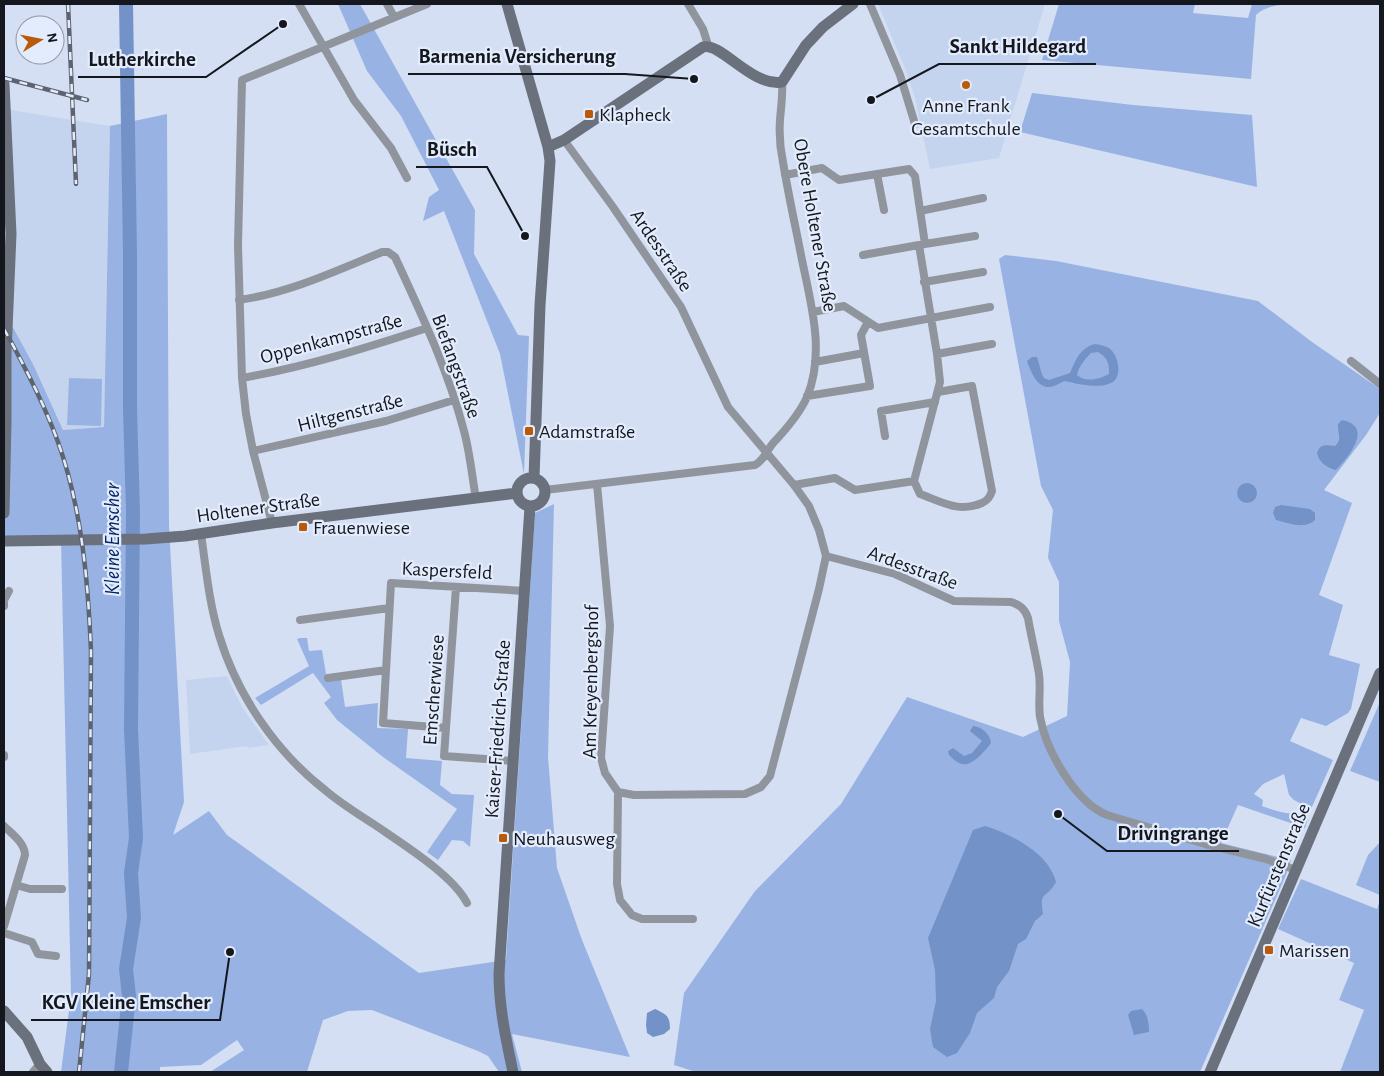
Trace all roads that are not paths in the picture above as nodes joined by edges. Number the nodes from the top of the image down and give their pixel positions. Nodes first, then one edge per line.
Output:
1 (299, 4) edge
2 (387, 4) edge
3 (426, 4) edge
4 (507, 4) edge
5 (688, 4) edge
6 (853, 4) edge
7 (870, 4) edge
8 (394, 17) junction
9 (708, 45) junction
10 (324, 47) junction
11 (782, 82) junction
12 (4, 84) edge
13 (915, 124) dead end
14 (564, 140) junction
15 (548, 147) junction
16 (877, 174) junction
17 (785, 175) junction
18 (407, 178) dead end
19 (983, 198) dead end
20 (884, 210) dead end
21 (920, 211) junction
22 (976, 236) dead end
23 (922, 244) junction
24 (863, 255) dead end
25 (983, 272) dead end
26 (924, 282) junction
27 (239, 300) junction
28 (990, 307) dead end
29 (813, 312) junction
30 (931, 318) junction
31 (868, 322) junction
32 (427, 328) junction
33 (992, 344) dead end
34 (864, 353) junction
35 (937, 354) junction
36 (1351, 361) dead end
37 (815, 362) junction
38 (242, 378) junction
39 (1380, 384) edge
40 (938, 392) junction
41 (807, 396) junction
42 (454, 400) junction
43 (936, 402) junction
44 (5, 421) edge
45 (886, 436) dead end
46 (252, 451) junction
47 (767, 453) junction
48 (534, 478) junction
49 (914, 481) junction
50 (597, 484) junction
51 (794, 485) junction
52 (545, 490) junction
53 (517, 493) junction
54 (476, 499) junction
55 (530, 507) junction
56 (4, 513) edge
57 (272, 523) junction
58 (201, 534) junction
59 (4, 541) edge
60 (826, 556) junction
61 (456, 587) junction
62 (9, 591) dead end
63 (525, 591) junction
64 (4, 606) edge
65 (389, 608) junction
66 (300, 620) dead end
67 (386, 670) junction
68 (1380, 673) edge
69 (328, 678) dead end
70 (446, 728) junction
71 (513, 761) junction
72 (618, 792) junction
73 (4, 826) edge
74 (1296, 870) junction
75 (16, 885) junction
76 (62, 889) dead end
77 (467, 903) dead end
78 (693, 919) dead end
79 (4, 926) edge
80 (4, 933) edge
81 (56, 956) dead end
82 (4, 1012) edge
83 (40, 1070) edge
84 (513, 1072) edge
85 (1210, 1072) edge

1 - 10 street
2 - 8 street
3 - 8 street
4 - 15 main road
5 - 9 street
6 - 11 main road
7 - 13 street
8 - 10 street
9 - 11 main road
9 - 14 main road
10 - 18 street
10 - 27 street
11 - 17 street, Obere Holtener Straße
12 - 44 main road
14 - 15 main road
14 - 47 street, Ardesstraße
15 - 48 main road
16 - 17 street
16 - 20 street
16 - 21 street
17 - 29 street, Obere Holtener Straße
19 - 21 street
21 - 23 street
22 - 23 street
23 - 24 street
23 - 26 street
25 - 26 street
26 - 30 street
27 - 32 street, Biefangstraße
27 - 38 street
28 - 30 street
29 - 31 street
29 - 37 street, Obere Holtener Straße
30 - 31 street
30 - 35 street
31 - 34 street
32 - 38 street, Oppenkampstraße
32 - 42 street, Biefangstraße
33 - 35 street
34 - 37 street
34 - 41 street
35 - 40 street
36 - 39 street
37 - 41 street, Obere Holtener Straße
38 - 46 street
40 - 43 street
40 - 49 street
41 - 47 street, Obere Holtener Straße
42 - 46 street, Hiltgenstraße
42 - 54 street, Biefangstraße
43 - 45 street
43 - 49 street
44 - 56 main road
46 - 57 street
47 - 50 street
47 - 51 street, Ardesstraße
48 - 52 main road
48 - 53 main road
49 - 51 street
50 - 52 street
50 - 72 street, Am Kreyenbergshof
51 - 60 street, Ardesstraße
52 - 55 main road
53 - 54 main road, Holtener Straße
53 - 55 main road
54 - 57 main road, Holtener Straße
55 - 63 main road, Kaiser-Friedrich-Straße
57 - 58 main road, Holtener Straße
58 - 59 main road, Holtener Straße
58 - 77 street
60 - 72 street
60 - 74 street, Ardesstraße
61 - 63 street, Kaspersfeld
61 - 65 street, Kaspersfeld
61 - 70 street, Emscherwiese
62 - 64 street
63 - 71 main road, Kaiser-Friedrich-Straße
65 - 66 street
65 - 67 street, Kaspersfeld
67 - 69 street
67 - 70 street, Kaspersfeld
68 - 74 main road, Kurfürstenstraße
70 - 71 street, Emscherwiese
71 - 84 main road, Kaiser-Friedrich-Straße
72 - 78 street
73 - 75 street
74 - 85 main road, Kurfürstenstraße
75 - 76 street
75 - 79 street
80 - 81 street
82 - 83 main road

